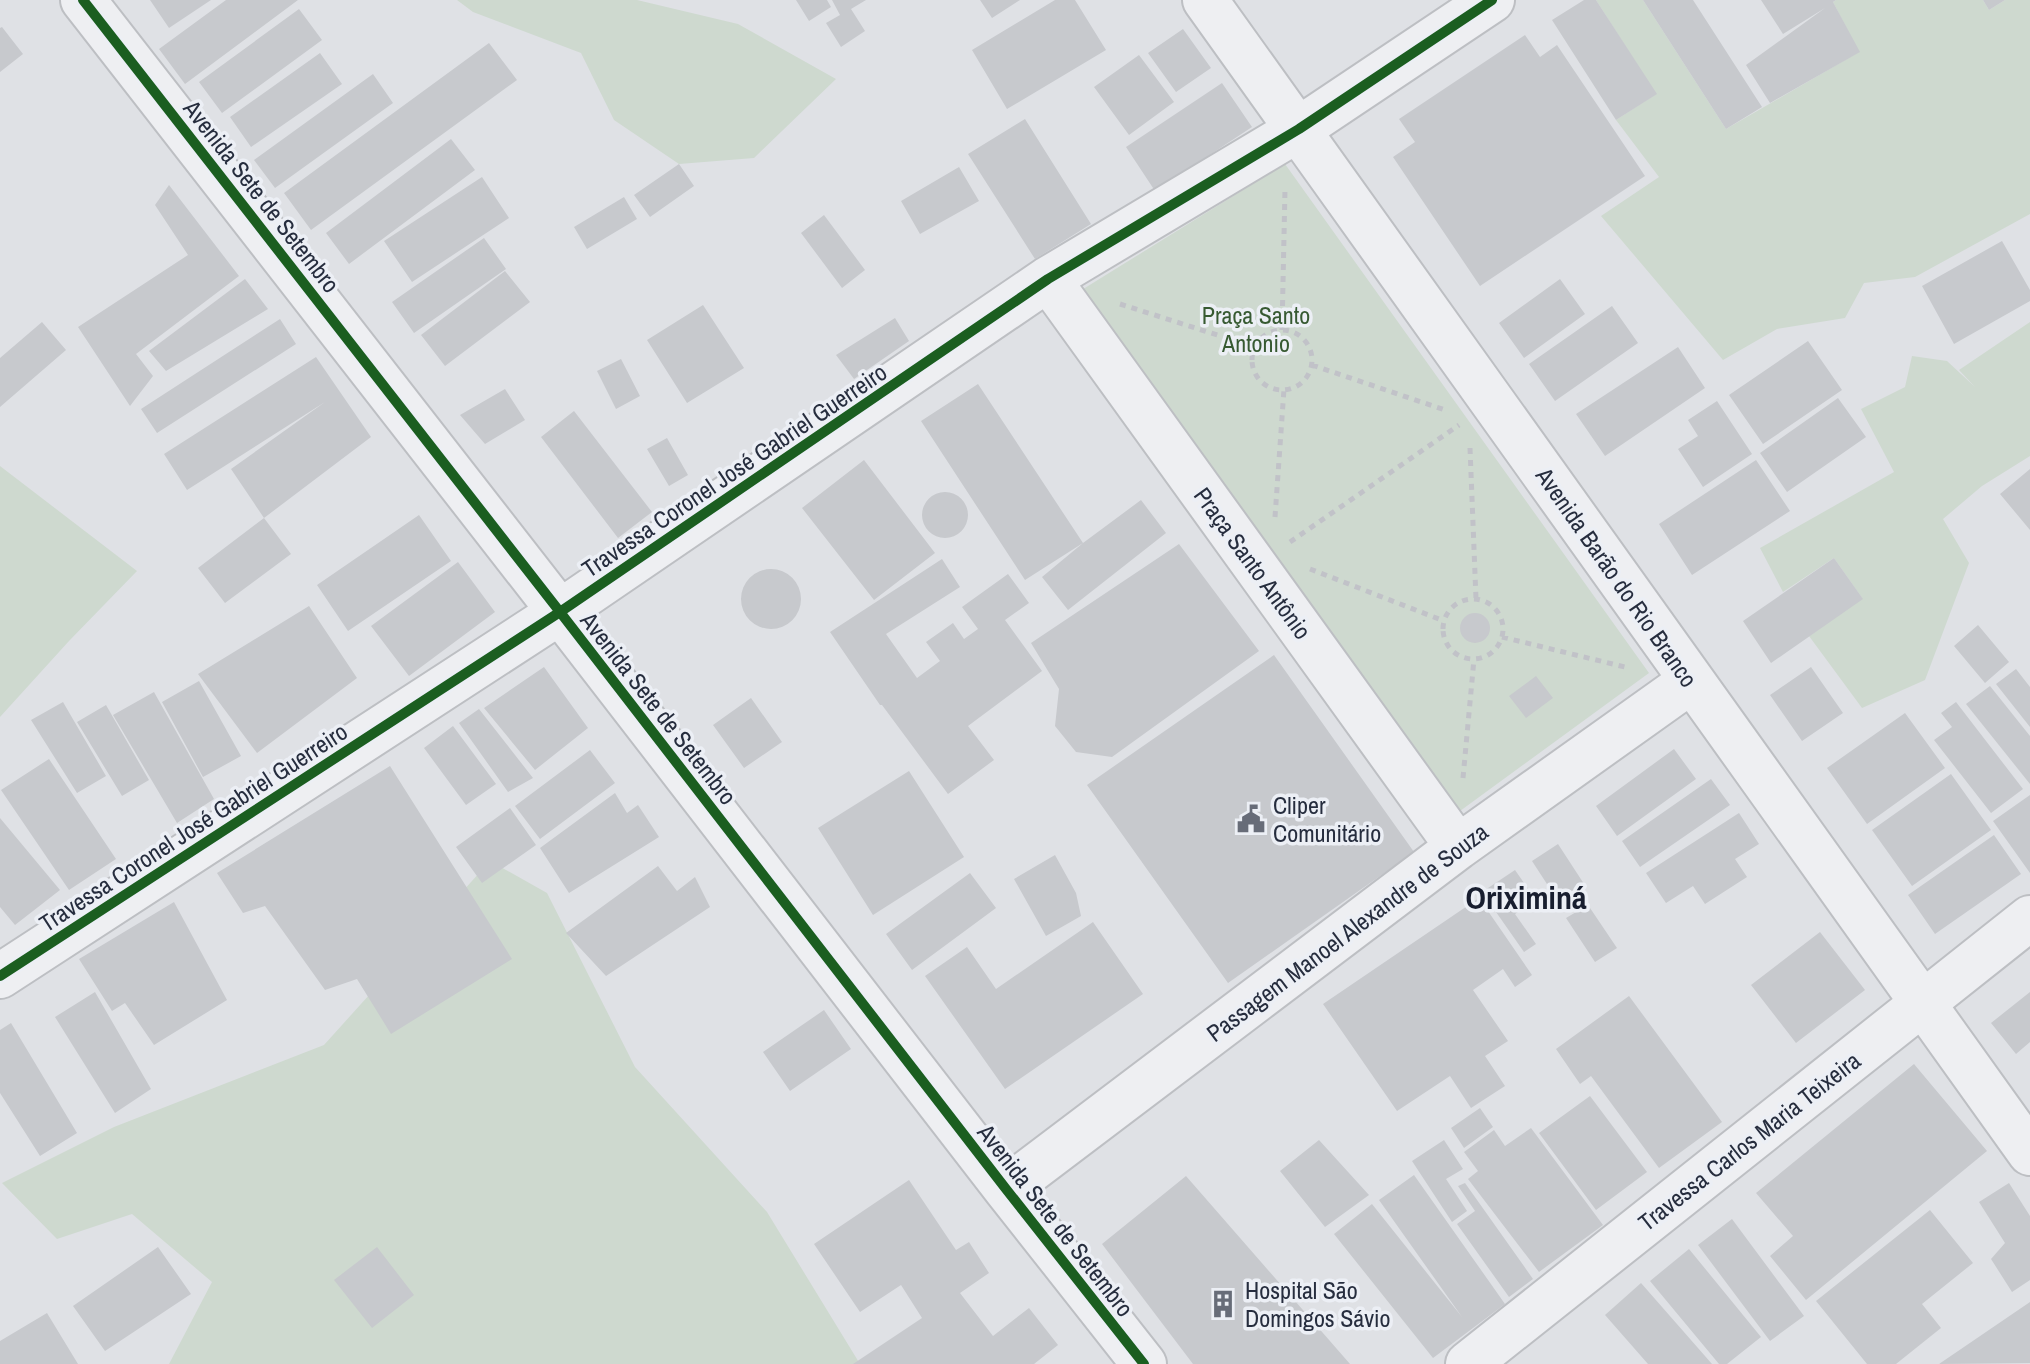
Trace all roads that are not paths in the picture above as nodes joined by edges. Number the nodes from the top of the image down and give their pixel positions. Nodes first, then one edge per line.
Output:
1 (83, 0) edge
2 (1205, 0) edge
3 (1492, 0) edge
4 (1299, 129) junction
5 (1048, 279) junction
6 (560, 612) junction
7 (1691, 681) junction
8 (1458, 847) junction
9 (2030, 918) edge
10 (0, 976) edge
11 (1922, 1003) junction
12 (2030, 1153) edge
13 (1006, 1189) junction
14 (1144, 1364) edge
15 (1468, 1364) edge

1 - 6 street, Avenida Sete de Setembro
2 - 4 street, Avenida Barão do Rio Branco
3 - 4 street, Travessa Coronel José Gabriel Guerreiro
4 - 5 street, Travessa Coronel José Gabriel Guerreiro
4 - 7 street, Avenida Barão do Rio Branco
5 - 6 street, Travessa Coronel José Gabriel Guerreiro
5 - 8 street, Praça Santo Antônio
6 - 10 street, Travessa Coronel José Gabriel Guerreiro
6 - 13 street, Avenida Sete de Setembro
7 - 8 street, Passagem Manoel Alexandre de Souza
7 - 11 street, Avenida Barão do Rio Branco
8 - 13 street, Passagem Manoel Alexandre de Souza
9 - 11 street, Travessa Carlos Maria Teixeira
11 - 12 street, Avenida Barão do Rio Branco
11 - 15 street, Travessa Carlos Maria Teixeira
13 - 14 street, Avenida Sete de Setembro

